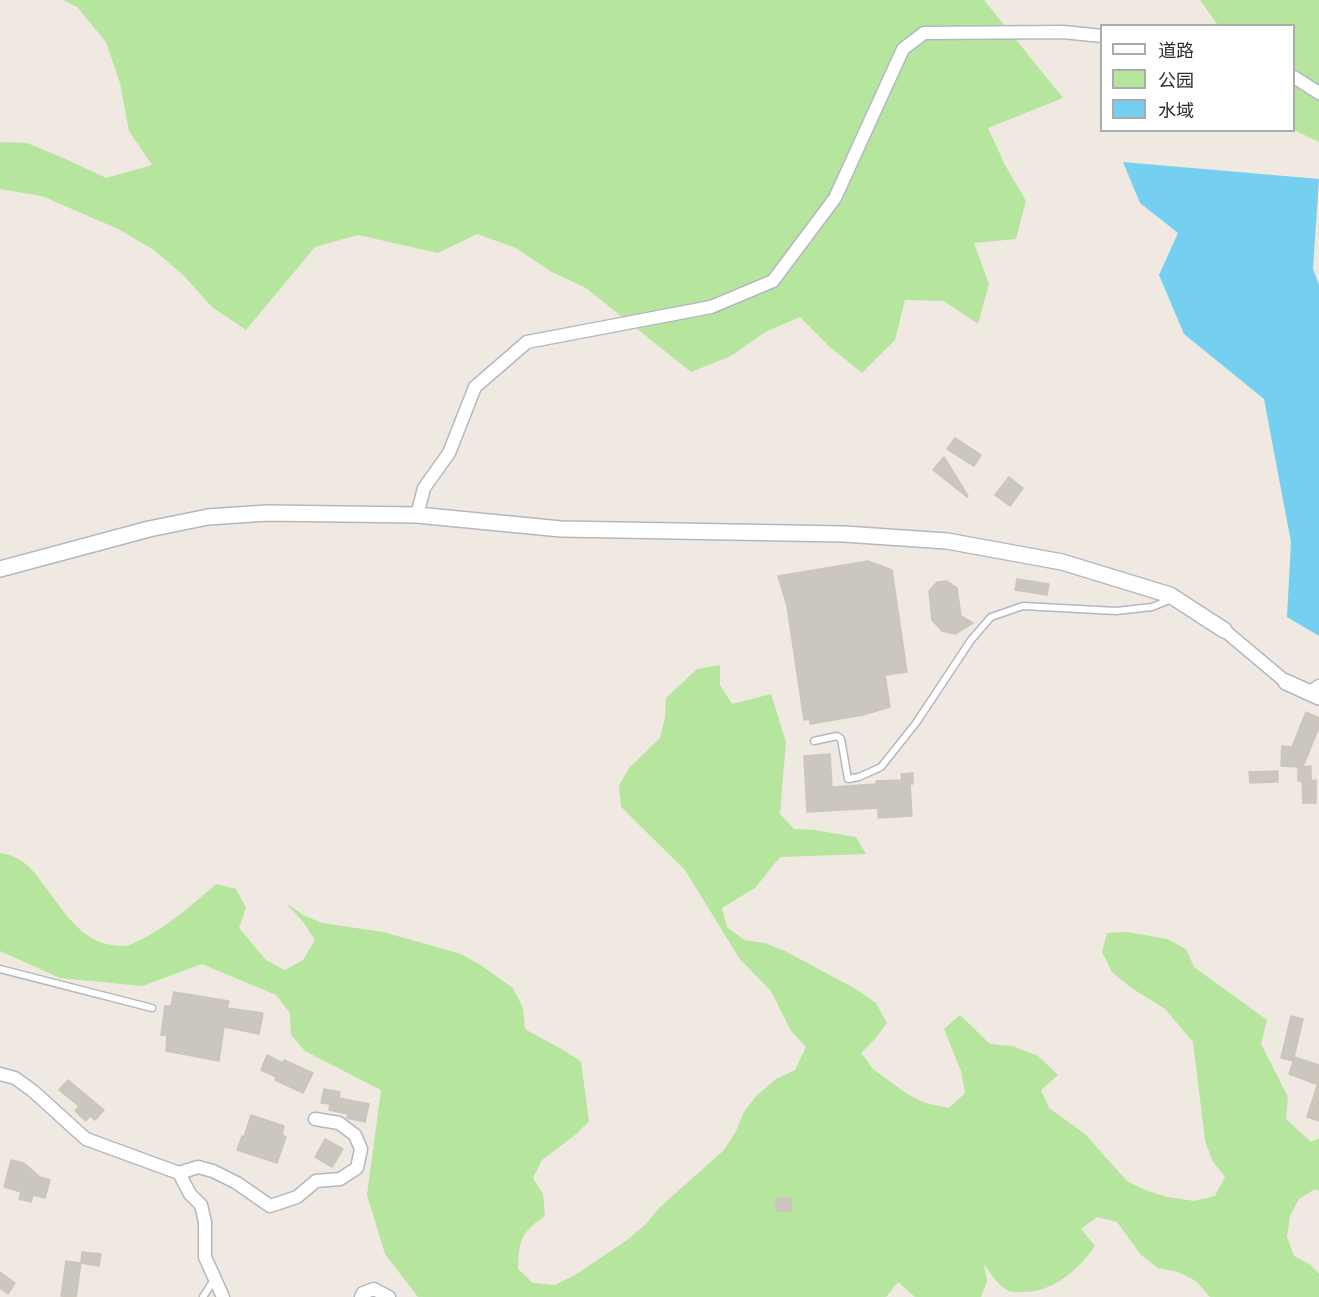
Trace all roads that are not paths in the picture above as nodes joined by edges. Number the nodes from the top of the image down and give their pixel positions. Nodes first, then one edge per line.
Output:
1 (1100, 36) edge
2 (1295, 78) edge
3 (1319, 93) edge
4 (417, 514) junction
5 (0, 569) edge
6 (1175, 598) junction
7 (1224, 630) joint
8 (1286, 682) joint
9 (1316, 692) edge
10 (814, 741) dead end
11 (0, 969) edge
12 (152, 1008) dead end
13 (0, 1074) edge
14 (315, 1119) dead end
15 (179, 1173) junction
16 (215, 1279) junction
17 (203, 1297) edge
18 (223, 1297) edge
19 (361, 1297) edge
20 (389, 1297) edge

1 - 4 street
2 - 3 street
4 - 5 street
4 - 6 street
6 - 7 street
6 - 10 lane
7 - 8 street
8 - 9 street
11 - 12 lane
13 - 15 street
14 - 15 street
15 - 16 street
16 - 17 lane
16 - 18 street
19 - 20 street

